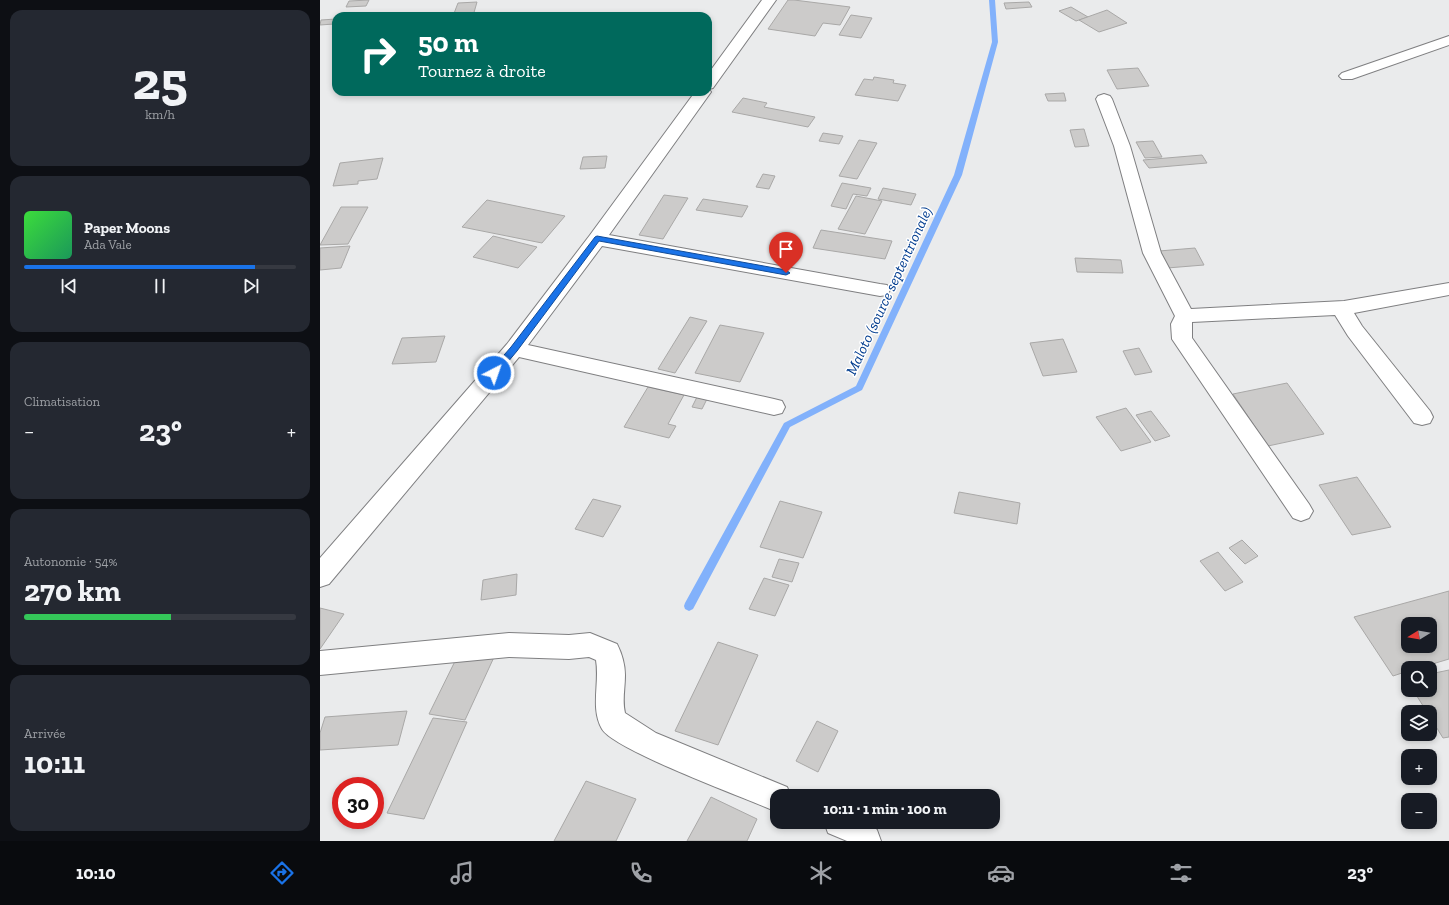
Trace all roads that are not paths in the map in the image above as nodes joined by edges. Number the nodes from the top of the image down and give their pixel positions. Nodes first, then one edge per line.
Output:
1 (769, 0) edge
2 (1449, 40) edge
3 (1347, 76) dead end
4 (712, 79) edge
5 (700, 96) edge
6 (1104, 99) dead end
7 (597, 239) junction
8 (1449, 289) edge
9 (880, 290) dead end
10 (1344, 308) junction
11 (1185, 316) junction
12 (514, 349) junction
13 (774, 407) dead end
14 (1422, 417) dead end
15 (1301, 511) dead end
16 (320, 576) edge
17 (320, 663) edge
18 (770, 794) edge
19 (857, 829) edge
20 (866, 841) edge

1 - 4 street
2 - 3 street
5 - 7 street
6 - 11 street
7 - 9 street
7 - 12 street
8 - 10 street
10 - 11 street
10 - 14 street
11 - 15 street
12 - 13 street
12 - 16 street
17 - 18 street
19 - 20 street

